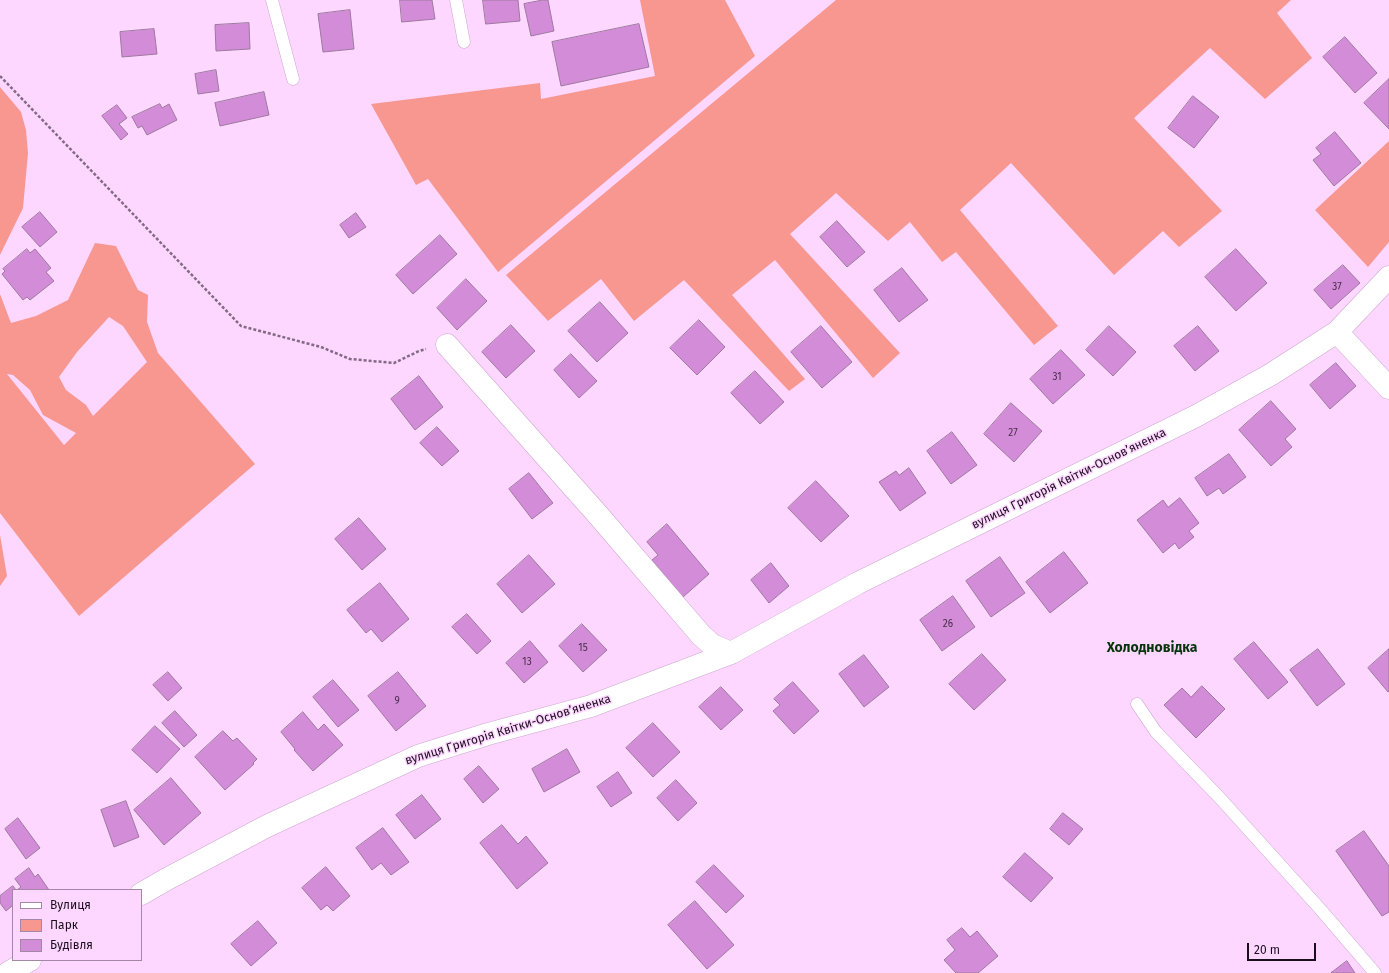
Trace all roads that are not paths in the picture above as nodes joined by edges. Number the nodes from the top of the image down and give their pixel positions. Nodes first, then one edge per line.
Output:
1 (272, 0) edge
2 (456, 0) edge
3 (464, 42) dead end
4 (293, 79) dead end
5 (1389, 277) edge
6 (1337, 332) junction
7 (447, 345) road end
8 (1389, 388) edge
9 (731, 653) junction
10 (1137, 704) dead end
11 (142, 893) edge
12 (28, 961) edge
13 (8, 973) edge
14 (1375, 973) edge

1 - 4 lane
2 - 3 lane
5 - 6 street, вулиця Григорія Квітки-Основʼяненка
6 - 8 street
6 - 9 street, вулиця Григорія Квітки-Основʼяненка
7 - 9 street
9 - 11 street, вулиця Григорія Квітки-Основʼяненка
10 - 14 lane
12 - 13 street

